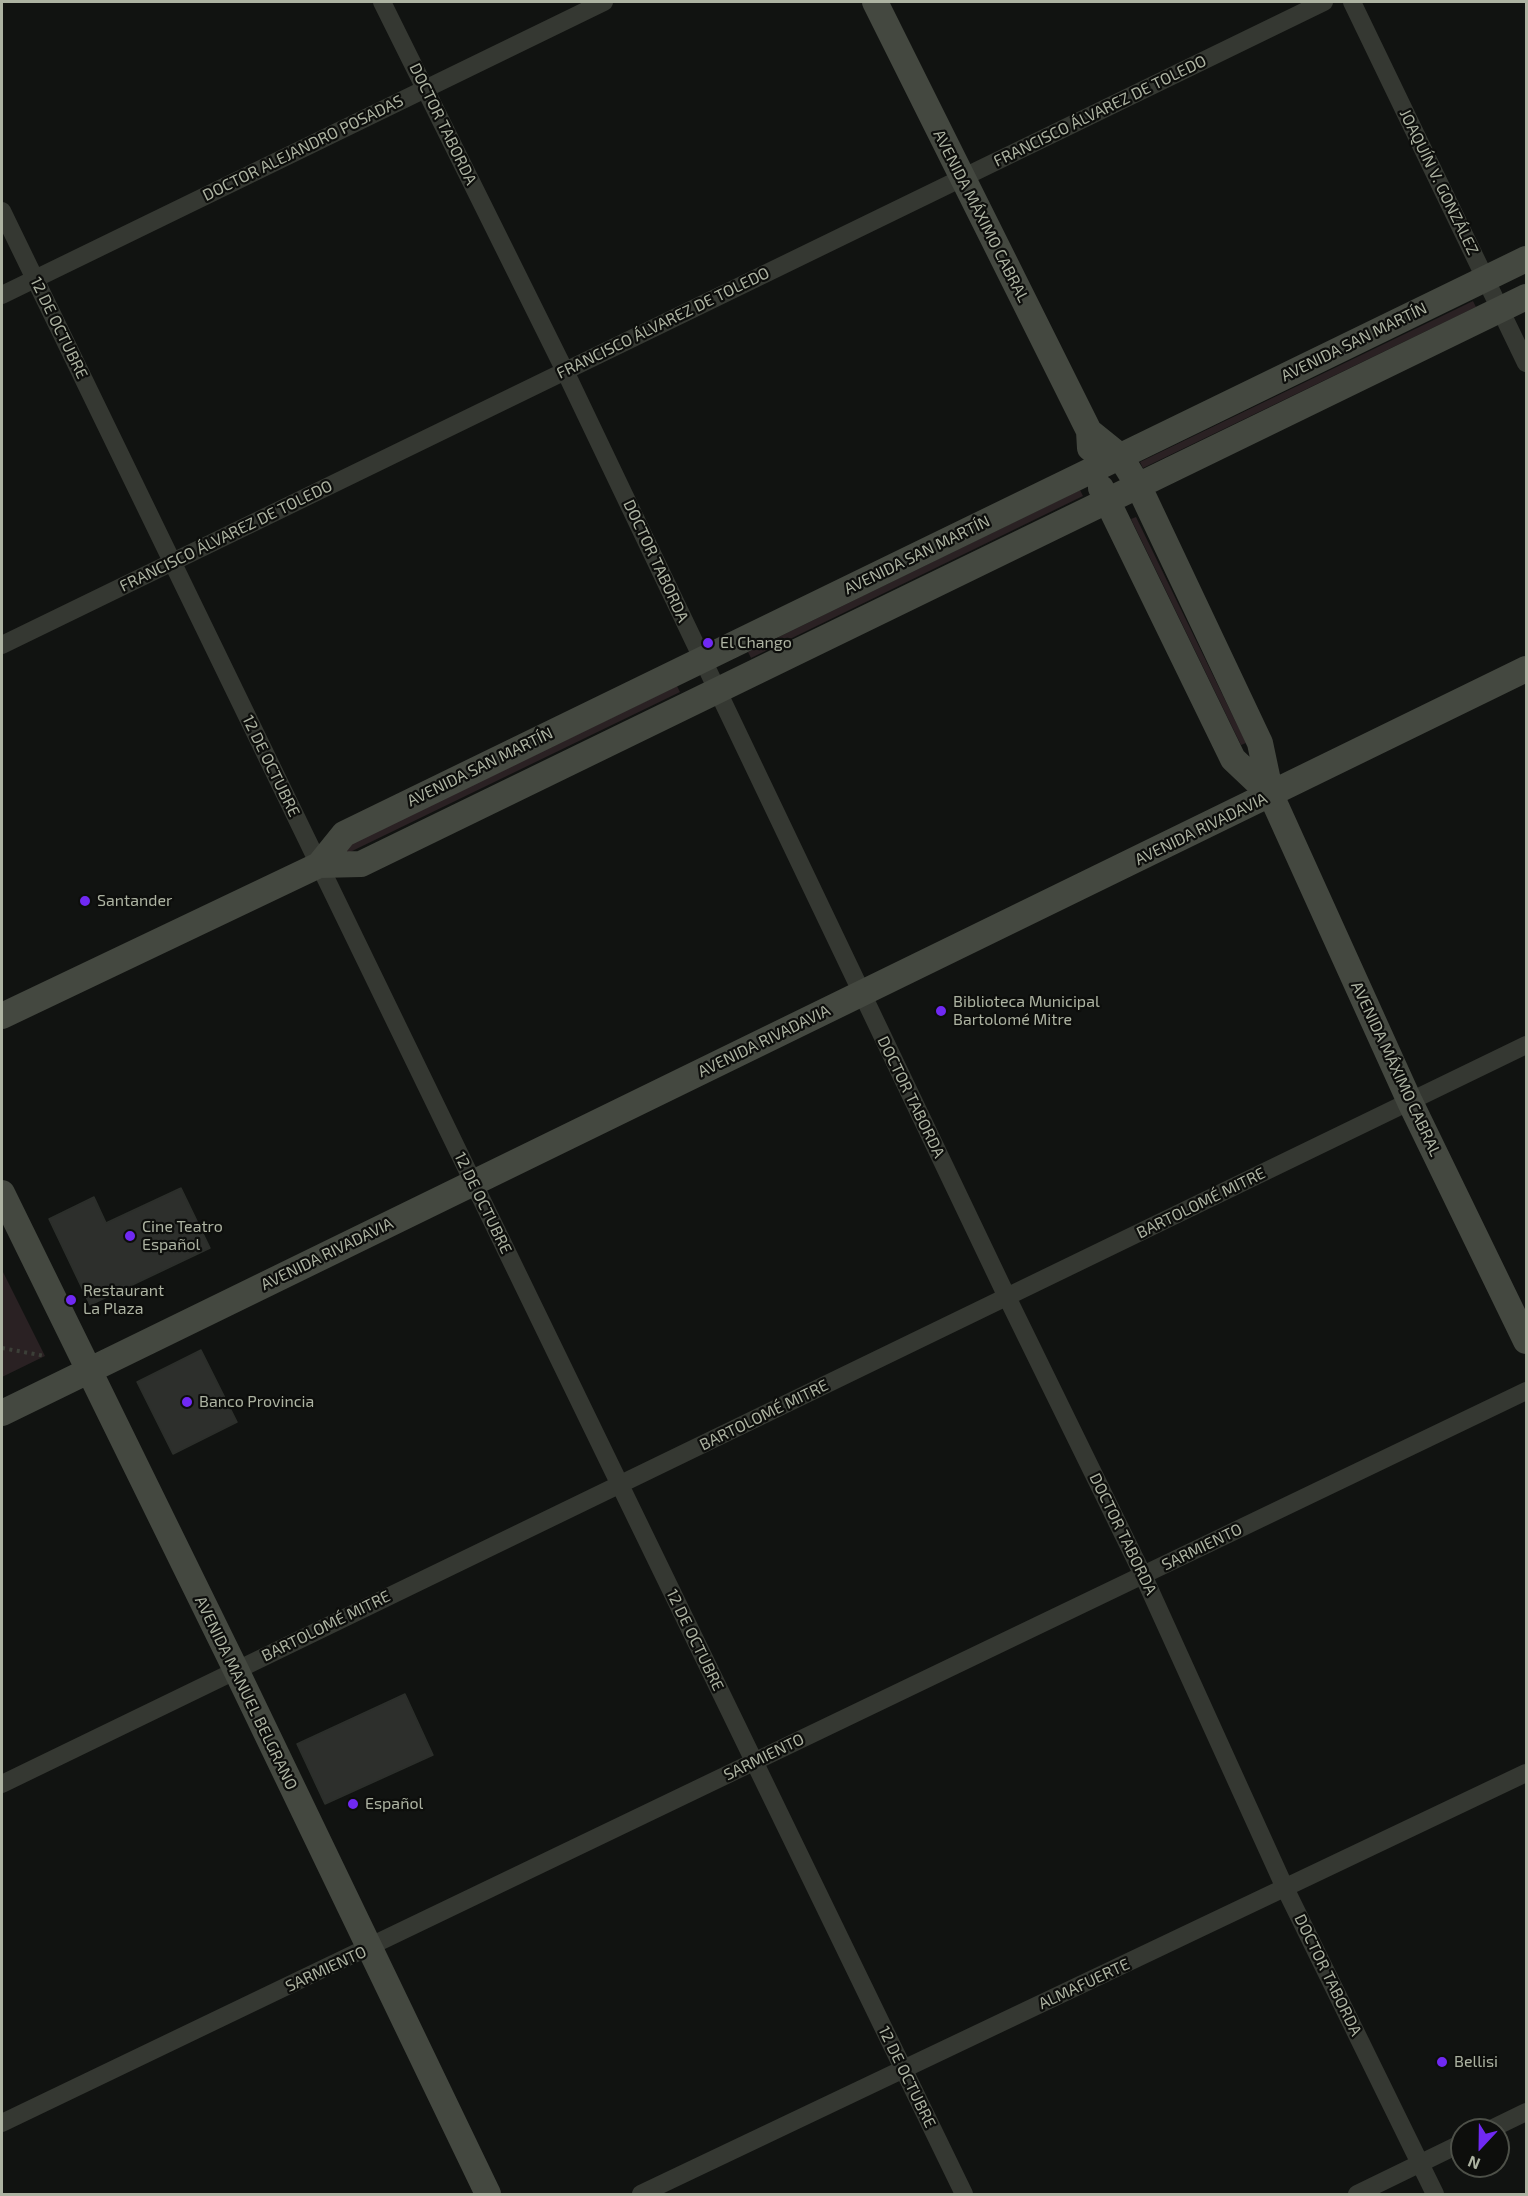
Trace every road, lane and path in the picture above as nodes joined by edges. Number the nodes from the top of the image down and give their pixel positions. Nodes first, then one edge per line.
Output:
1 (382, 2) edge
2 (604, 2) edge
3 (874, 2) edge
4 (1324, 2) edge
5 (1352, 2) edge
6 (425, 89) junction
7 (962, 178) junction
8 (2, 211) edge
9 (1527, 259) edge
10 (1486, 278) junction
11 (34, 279) junction
12 (2, 295) edge
13 (1527, 297) edge
14 (1500, 309) junction
15 (1527, 363) edge
16 (566, 371) junction
17 (1089, 431) junction
18 (1120, 456) junction
19 (1091, 470) junction
20 (1139, 487) junction
21 (1108, 502) junction
22 (172, 562) junction
23 (2, 645) edge
24 (703, 659) junction
25 (1527, 669) edge
26 (717, 690) junction
27 (1271, 795) junction
28 (319, 865) junction
29 (862, 993) junction
30 (2, 1016) edge
31 (1527, 1045) edge
32 (1410, 1102) junction
33 (473, 1183) junction
34 (2, 1192) edge
35 (1007, 1297) junction
36 (1527, 1341) edge
37 (2, 1348) edge
38 (45, 1356) dead end
39 (88, 1370) junction
40 (1527, 1391) edge
41 (2, 1413) edge
42 (620, 1485) junction
43 (1143, 1575) junction
44 (236, 1670) junction
45 (754, 1762) junction
46 (1527, 1773) edge
47 (2, 1784) edge
48 (1286, 1888) junction
49 (368, 1949) junction
50 (904, 2070) junction
51 (1527, 2112) edge
52 (1510, 2120) edge
53 (2, 2123) edge
54 (1450, 2149) edge
55 (1421, 2163) junction
56 (488, 2194) edge
57 (641, 2194) edge
58 (964, 2194) edge
59 (1357, 2194) edge
60 (1436, 2194) edge

1 - 6 street, DOCTOR TABORDA
2 - 6 street, DOCTOR ALEJANDRO POSADAS
3 - 7 main road, AVENIDA MÁXIMO CABRAL
4 - 7 street, FRANCISCO ÁLVAREZ DE TOLEDO
5 - 10 street, JOAQUÍN V. GONZÁLEZ
6 - 11 street, DOCTOR ALEJANDRO POSADAS
6 - 16 street, DOCTOR TABORDA
7 - 16 street, FRANCISCO ÁLVAREZ DE TOLEDO
7 - 17 main road, AVENIDA MÁXIMO CABRAL
8 - 11 street, 12 DE OCTUBRE
9 - 10 main road, AVENIDA SAN MARTÍN
10 - 14 street, JOAQUÍN V. GONZÁLEZ
10 - 18 main road, AVENIDA SAN MARTÍN
11 - 12 street, DOCTOR ALEJANDRO POSADAS
11 - 22 street, 12 DE OCTUBRE
13 - 14 main road, AVENIDA SAN MARTÍN
14 - 15 street, JOAQUÍN V. GONZÁLEZ
14 - 20 main road, AVENIDA SAN MARTÍN
16 - 22 street, FRANCISCO ÁLVAREZ DE TOLEDO
16 - 24 street, DOCTOR TABORDA
17 - 18 main road, AVENIDA MÁXIMO CABRAL
17 - 19 main road, AVENIDA MÁXIMO CABRAL
18 - 19 main road, AVENIDA SAN MARTÍN
18 - 20 main road, AVENIDA MÁXIMO CABRAL
19 - 21 main road, AVENIDA MÁXIMO CABRAL
19 - 24 main road, AVENIDA SAN MARTÍN
20 - 21 main road, AVENIDA SAN MARTÍN
20 - 27 main road, AVENIDA MÁXIMO CABRAL
21 - 26 main road, AVENIDA SAN MARTÍN
21 - 27 main road, AVENIDA MÁXIMO CABRAL
22 - 23 street, FRANCISCO ÁLVAREZ DE TOLEDO
22 - 28 street, 12 DE OCTUBRE
24 - 26 street, DOCTOR TABORDA
24 - 28 main road, AVENIDA SAN MARTÍN
25 - 27 main road, AVENIDA RIVADAVIA
26 - 28 main road, AVENIDA SAN MARTÍN
26 - 29 street, DOCTOR TABORDA
27 - 29 main road, AVENIDA RIVADAVIA
27 - 32 main road, AVENIDA MÁXIMO CABRAL
28 - 30 main road, AVENIDA SAN MARTÍN
28 - 33 street, 12 DE OCTUBRE
29 - 33 main road, AVENIDA RIVADAVIA
29 - 35 street, DOCTOR TABORDA
31 - 32 street, BARTOLOMÉ MITRE
32 - 35 street, BARTOLOMÉ MITRE
32 - 36 main road, AVENIDA MÁXIMO CABRAL
33 - 39 main road, AVENIDA RIVADAVIA
33 - 42 street, 12 DE OCTUBRE
34 - 39 main road, AVENIDA MANUEL BELGRANO
35 - 42 street, BARTOLOMÉ MITRE
35 - 43 street, DOCTOR TABORDA
37 - 38 path
39 - 41 main road, AVENIDA RIVADAVIA
39 - 44 main road, AVENIDA MANUEL BELGRANO
40 - 43 street, SARMIENTO
42 - 44 street, BARTOLOMÉ MITRE
42 - 45 street, 12 DE OCTUBRE
43 - 45 street, SARMIENTO
43 - 48 street, DOCTOR TABORDA
44 - 47 street, BARTOLOMÉ MITRE
44 - 49 main road, AVENIDA MANUEL BELGRANO
45 - 49 street, SARMIENTO
45 - 50 street, 12 DE OCTUBRE
46 - 48 street, ALMAFUERTE
48 - 50 street, ALMAFUERTE
48 - 55 street, DOCTOR TABORDA
49 - 53 street, SARMIENTO
49 - 56 main road, AVENIDA MANUEL BELGRANO
50 - 57 street, ALMAFUERTE
50 - 58 street, 12 DE OCTUBRE
51 - 52 street
54 - 55 street
55 - 59 street
55 - 60 street, DOCTOR TABORDA

